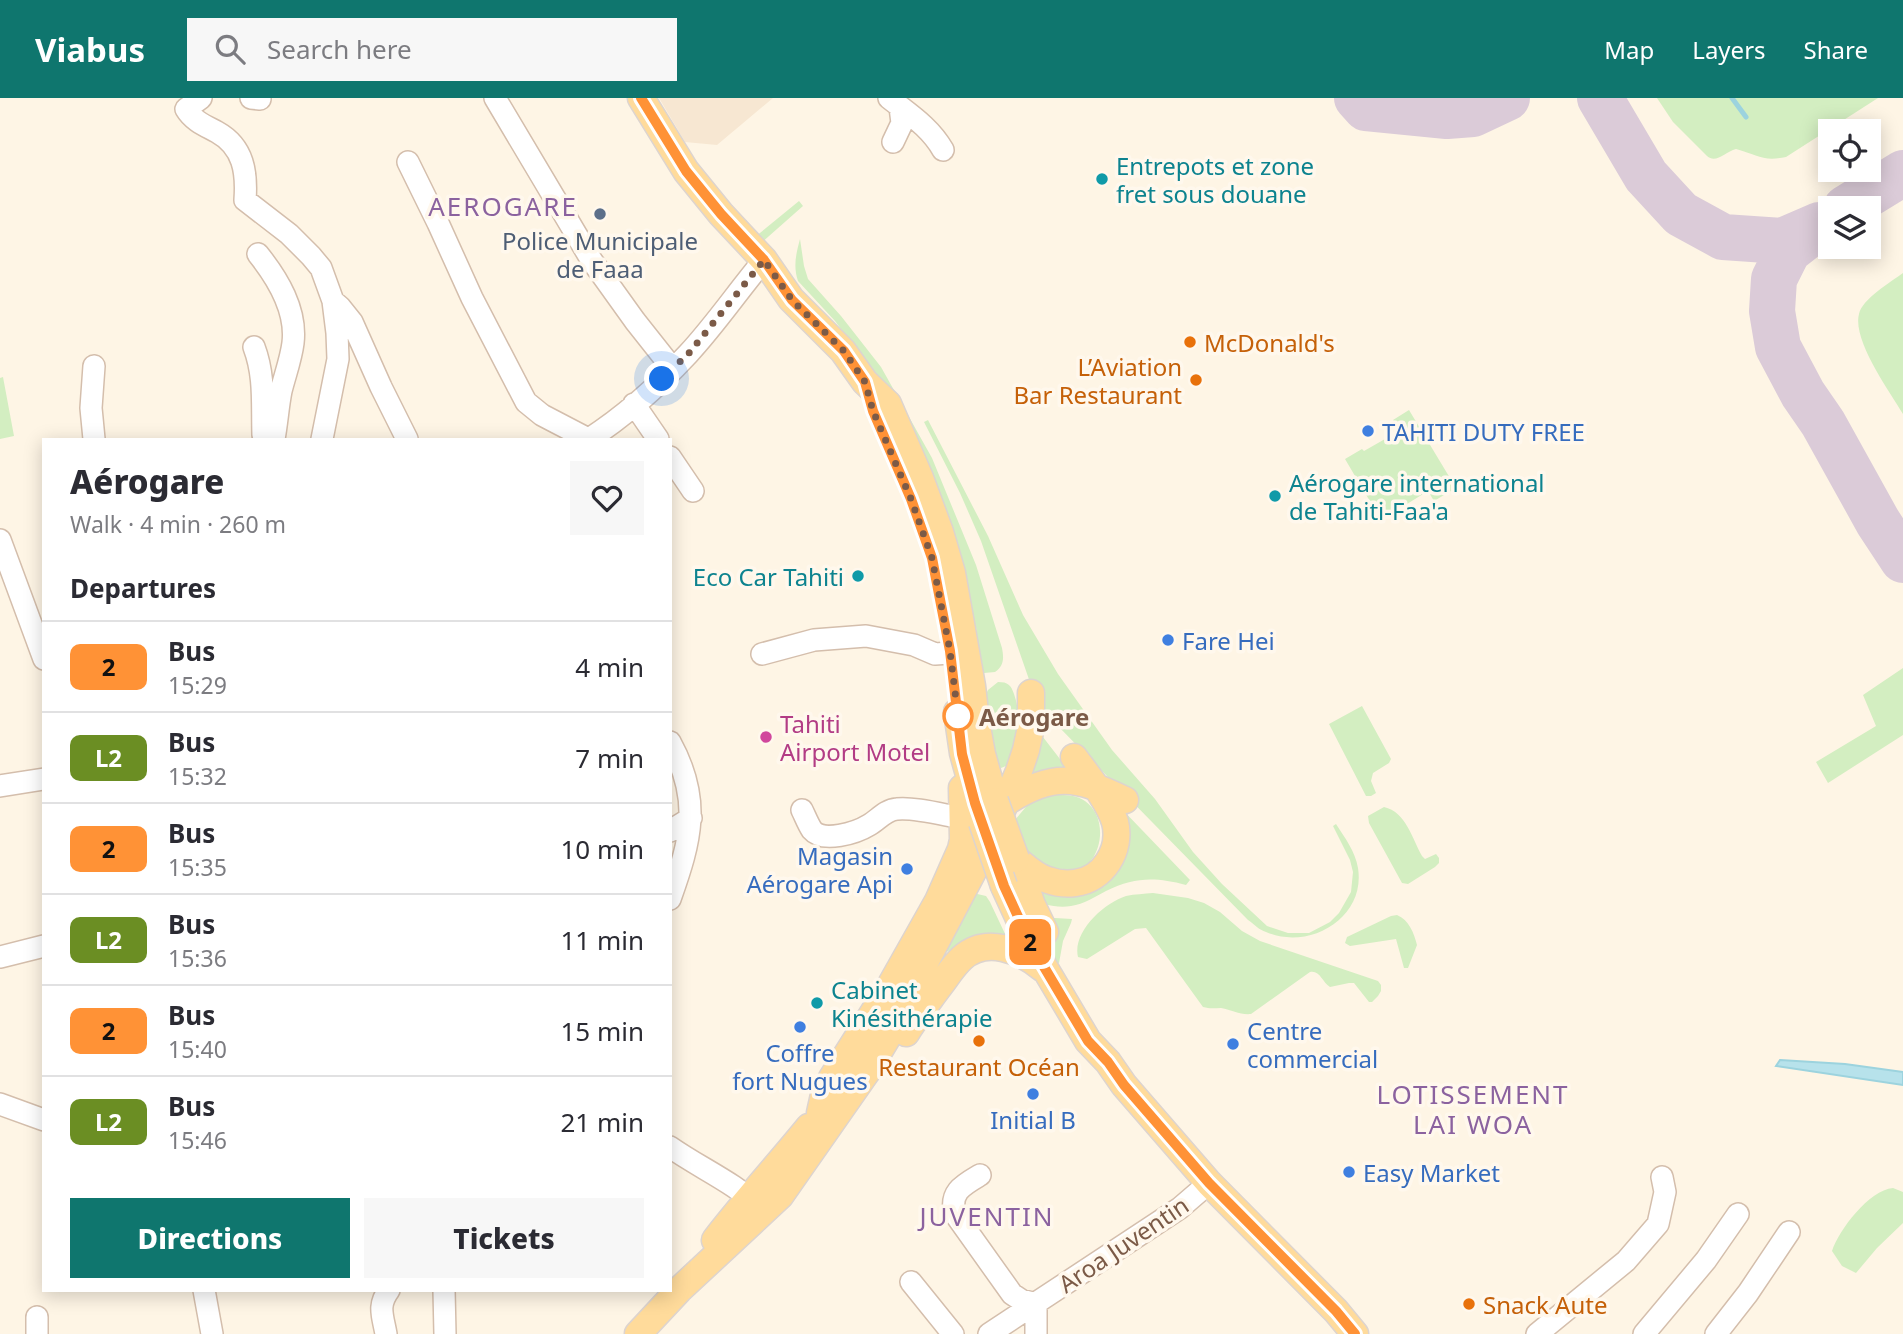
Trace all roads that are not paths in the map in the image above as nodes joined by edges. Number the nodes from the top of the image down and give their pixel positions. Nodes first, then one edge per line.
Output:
1 (201, 98) edge
2 (251, 98) edge
3 (495, 98) edge
4 (640, 98) edge
5 (260, 99) edge
6 (895, 102) edge
7 (893, 142) dead end
8 (943, 150) dead end
9 (408, 162) dead end
10 (258, 254) dead end
11 (764, 260) junction
12 (333, 301) junction
13 (254, 347) dead end
14 (94, 366) dead end
15 (673, 369) junction
16 (865, 382) junction
17 (634, 404) junction
18 (94, 438) edge
19 (264, 438) edge
20 (274, 438) edge
21 (321, 438) edge
22 (406, 438) edge
23 (587, 438) edge
24 (591, 438) edge
25 (658, 438) edge
26 (672, 460) edge
27 (693, 491) dead end
28 (0, 540) edge
29 (950, 653) junction
30 (42, 654) edge
31 (762, 654) dead end
32 (1031, 693) dead end
33 (672, 745) edge
34 (1074, 757) dead end
35 (42, 779) edge
36 (1095, 785) junction
37 (0, 786) edge
38 (1125, 800) dead end
39 (802, 810) dead end
40 (986, 811) junction
41 (691, 818) junction
42 (672, 830) edge
43 (1016, 859) junction
44 (672, 893) edge
45 (42, 946) edge
46 (0, 957) edge
47 (919, 974) junction
48 (1049, 974) junction
49 (1108, 1062) junction
50 (0, 1104) edge
51 (820, 1113) junction
52 (42, 1119) edge
53 (672, 1148) edge
54 (980, 1175) dead end
55 (1662, 1177) dead end
56 (1209, 1183) junction
57 (764, 1201) junction
58 (1738, 1214) dead end
59 (1789, 1232) dead end
60 (911, 1282) dead end
61 (204, 1292) edge
62 (388, 1292) edge
63 (444, 1292) edge
64 (1036, 1304) junction
65 (212, 1334) edge
66 (386, 1334) edge
67 (445, 1334) edge
68 (638, 1334) edge
69 (953, 1334) edge
70 (989, 1334) edge
71 (1036, 1334) edge
72 (1355, 1334) edge
73 (1537, 1334) edge
74 (1644, 1334) edge
75 (1716, 1334) edge

1 - 12 street
2 - 5 street
3 - 15 street
4 - 11 main road
6 - 7 street
6 - 8 street
9 - 23 street
10 - 20 street
11 - 15 street
11 - 16 main road
12 - 21 street
12 - 22 street
13 - 19 street
14 - 18 street
15 - 17 street
16 - 29 main road
16 - 40 main road
17 - 24 street
17 - 25 street
26 - 27 street
28 - 30 street
29 - 31 street
29 - 40 main road
32 - 40 main road
33 - 41 street
34 - 36 main road
35 - 37 street
36 - 38 main road
36 - 40 main road
36 - 43 main road
39 - 40 street
40 - 43 main road, bridge
40 - 47 main road
40 - 48 main road, bridge
40 - 51 main road
41 - 42 street
41 - 44 street
43 - 49 main road
45 - 46 street
47 - 51 main road
47 - 57 main road
48 - 49 main road
48 - 57 main road
49 - 56 main road
50 - 52 street
51 - 57 main road
53 - 57 street
54 - 64 street, Aroa Juventin
55 - 73 street
56 - 64 street, Aroa Juventin
56 - 72 main road
57 - 68 main road
58 - 74 street
59 - 75 street
60 - 69 street
61 - 65 street
62 - 66 street
63 - 67 street
64 - 70 street, Aroa Juventin
64 - 71 street, Aroa Juventin

